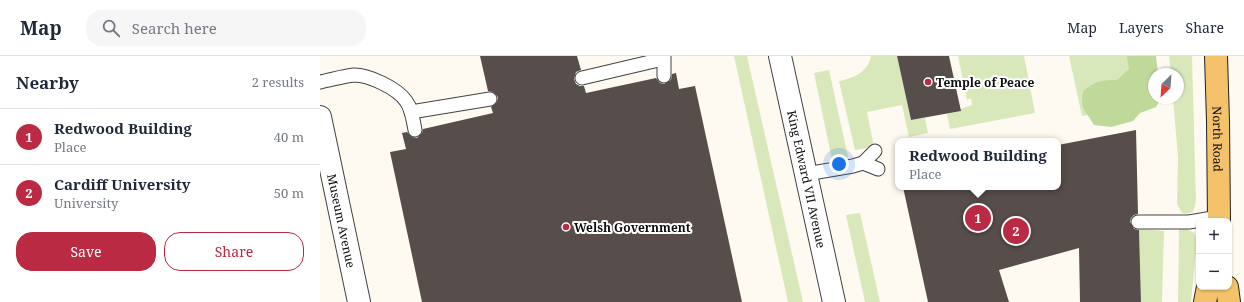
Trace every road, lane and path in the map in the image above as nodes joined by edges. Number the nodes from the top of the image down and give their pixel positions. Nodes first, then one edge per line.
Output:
1 (780, 56) edge
2 (1216, 56) edge
3 (663, 57) edge
4 (664, 76) dead end
5 (582, 78) dead end
6 (320, 82) edge
7 (490, 100) dead end
8 (411, 112) junction
9 (320, 116) edge
10 (415, 130) dead end
11 (875, 151) dead end
12 (863, 163) junction
13 (878, 169) dead end
14 (806, 174) junction
15 (1219, 218) edge
16 (1196, 221) edge
17 (1138, 222) dead end
18 (1207, 290) edge
19 (1227, 290) edge
20 (359, 302) edge
21 (834, 302) edge
22 (1205, 302) edge
23 (1229, 302) edge

1 - 14 street, King Edward VII Avenue
2 - 15 main road, North Road
3 - 4 lane
3 - 5 lane
6 - 8 lane
7 - 8 lane
8 - 10 lane
9 - 20 street, Museum Avenue
11 - 12 lane
12 - 13 lane
12 - 14 lane
14 - 21 street, King Edward VII Avenue
16 - 17 lane
18 - 22 main road
19 - 23 main road

